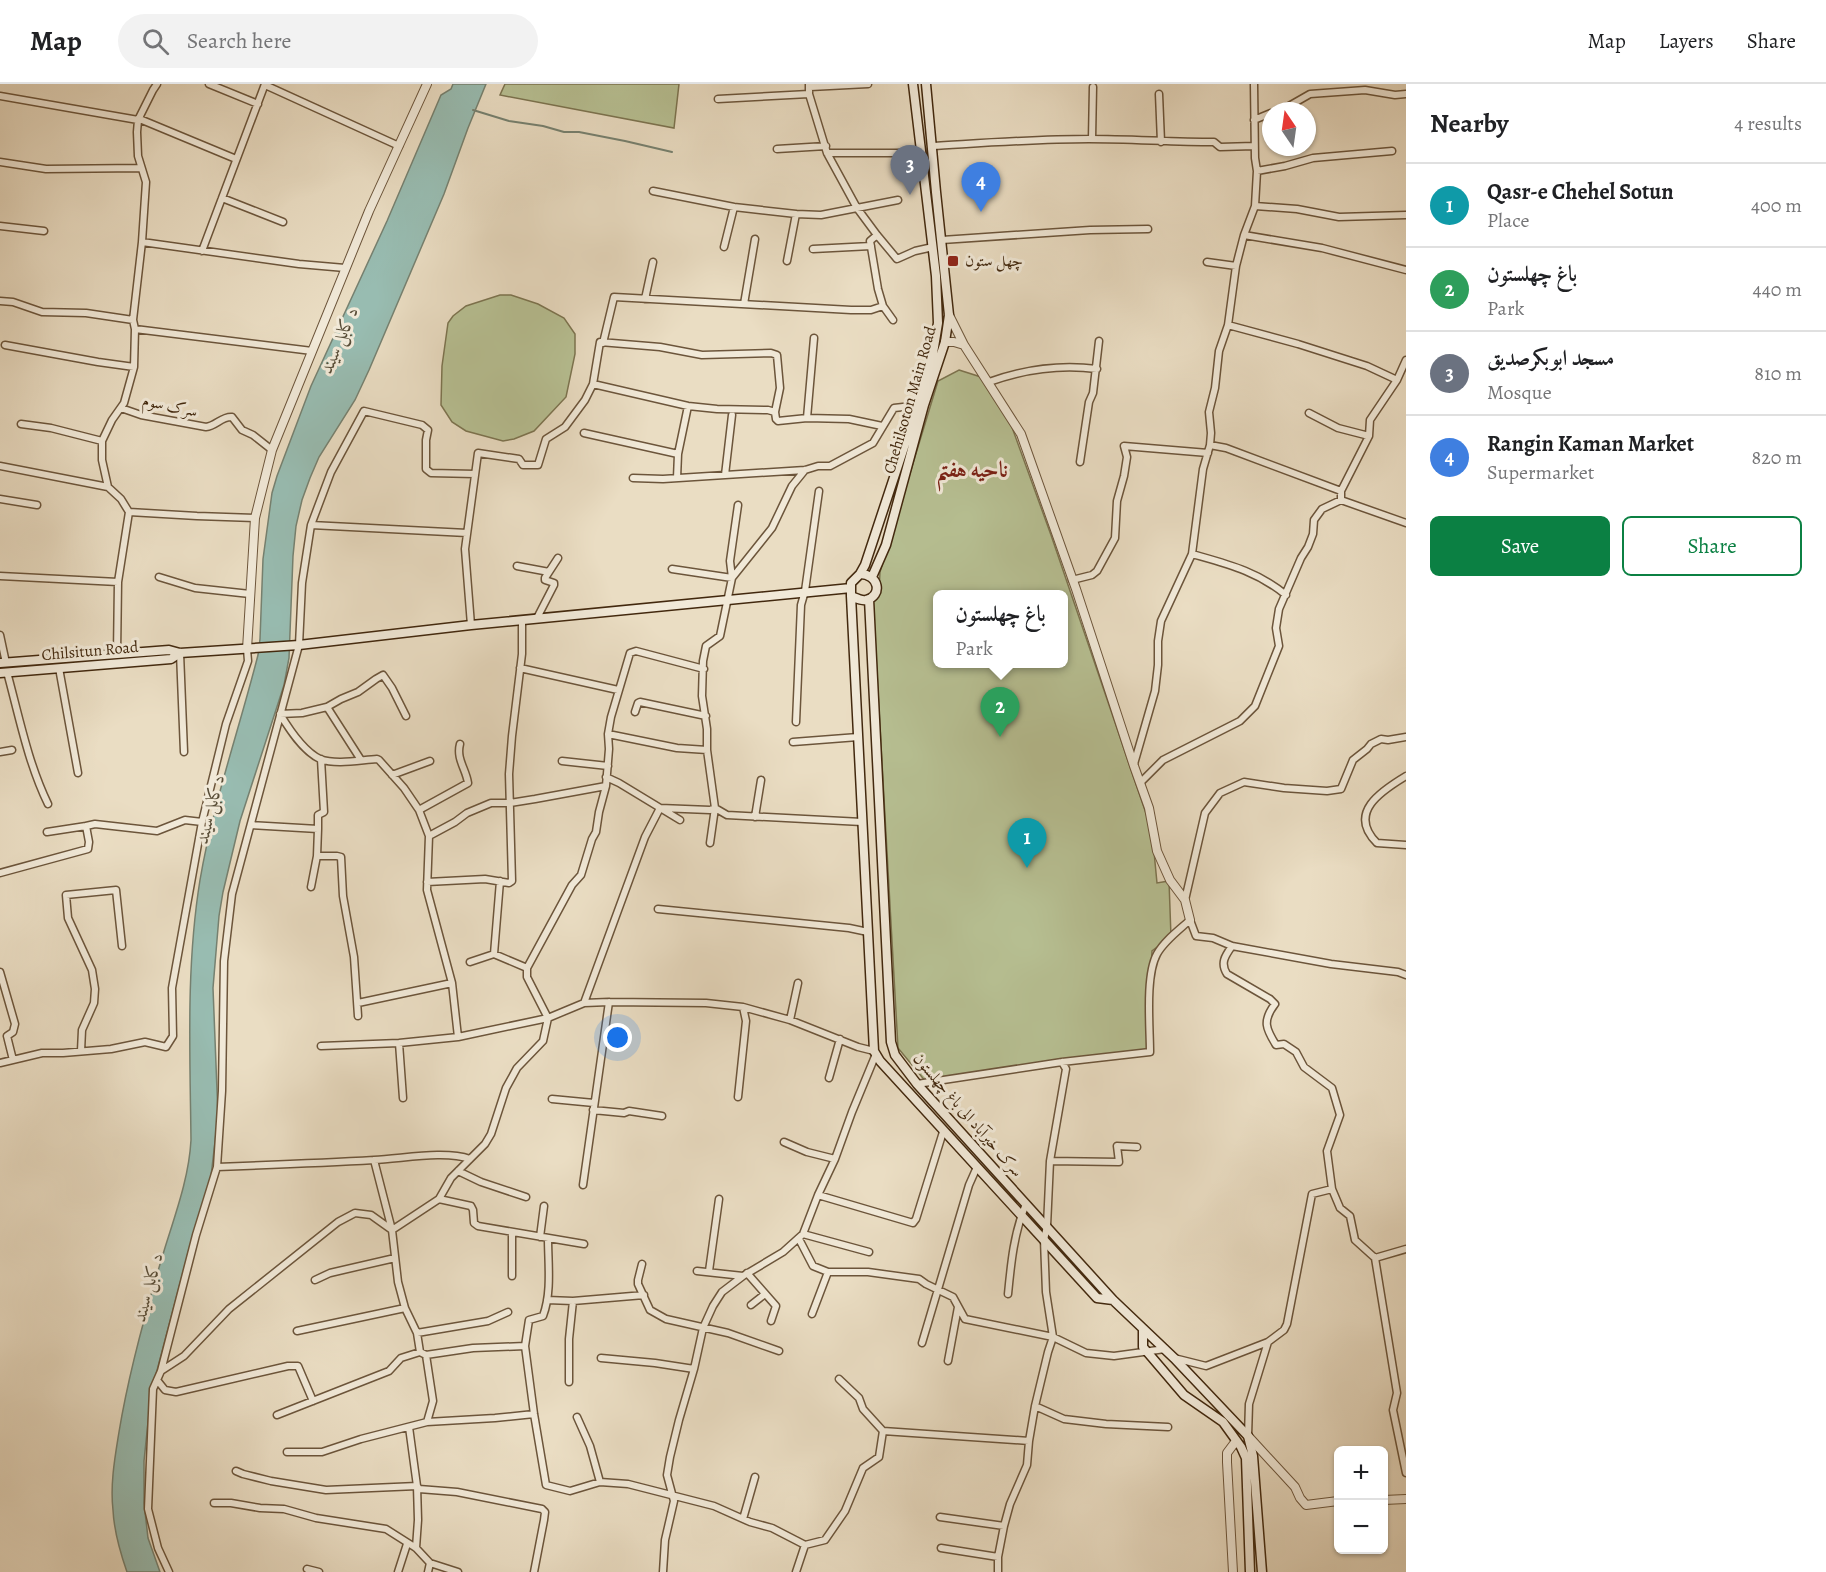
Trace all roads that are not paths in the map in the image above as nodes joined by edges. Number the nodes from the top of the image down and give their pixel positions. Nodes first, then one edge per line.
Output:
1 (157, 84) edge
2 (209, 84) edge
3 (427, 84) edge
4 (868, 84) edge
5 (913, 84) edge
6 (926, 84) edge
7 (1254, 84) edge
8 (265, 85) edge
9 (1093, 87) dead end
10 (810, 88) edge
11 (1159, 94) dead end
12 (1406, 94) edge
13 (0, 96) edge
14 (718, 99) dead end
15 (1296, 102) edge
16 (258, 104) junction
17 (1262, 117) edge
18 (138, 120) junction
19 (1254, 120) junction
20 (1092, 139) junction
21 (1161, 142) junction
22 (399, 146) junction
23 (932, 146) junction
24 (1254, 146) junction
25 (777, 149) dead end
26 (826, 149) junction
27 (1392, 151) dead end
28 (922, 153) junction
29 (237, 159) junction
30 (0, 162) edge
31 (141, 168) junction
32 (1257, 171) junction
33 (653, 191) dead end
34 (222, 198) junction
35 (898, 200) dead end
36 (1255, 206) junction
37 (734, 207) junction
38 (857, 208) junction
39 (795, 214) junction
40 (1406, 215) edge
41 (283, 222) dead end
42 (0, 226) edge
43 (1148, 228) dead end
44 (44, 231) dead end
45 (876, 235) junction
46 (1244, 235) junction
47 (755, 238) dead end
48 (942, 240) junction
49 (142, 242) junction
50 (871, 246) junction
51 (724, 247) dead end
52 (933, 247) junction
53 (813, 249) dead end
54 (202, 251) junction
55 (787, 261) dead end
56 (653, 262) dead end
57 (1207, 262) dead end
58 (1236, 266) junction
59 (345, 268) junction
60 (1406, 270) edge
61 (645, 299) junction
62 (0, 301) edge
63 (744, 304) junction
64 (883, 306) junction
65 (949, 315) junction
66 (133, 320) junction
67 (893, 320) dead end
68 (1228, 325) junction
69 (135, 329) junction
70 (814, 338) dead end
71 (1099, 341) dead end
72 (945, 342) junction
73 (603, 343) junction
74 (5, 345) dead end
75 (964, 345) junction
76 (312, 351) junction
77 (1406, 360) edge
78 (134, 367) junction
79 (1097, 369) junction
80 (1397, 380) junction
81 (989, 382) junction
82 (593, 384) junction
83 (921, 405) junction
84 (688, 406) junction
85 (121, 408) junction
86 (776, 412) junction
87 (1309, 413) dead end
88 (732, 415) dead end
89 (807, 418) junction
90 (21, 424) dead end
91 (882, 426) junction
92 (584, 434) dead end
93 (1370, 436) junction
94 (102, 441) junction
95 (1210, 445) junction
96 (272, 450) junction
97 (1208, 453) junction
98 (678, 454) junction
99 (1080, 462) dead end
100 (0, 466) edge
101 (805, 470) junction
102 (475, 474) junction
103 (725, 475) junction
104 (633, 478) dead end
105 (677, 478) junction
106 (108, 487) junction
107 (819, 491) dead end
108 (1341, 491) junction
109 (0, 500) edge
110 (1341, 500) junction
111 (37, 505) dead end
112 (738, 505) dead end
113 (129, 512) junction
114 (255, 518) junction
115 (1406, 523) edge
116 (311, 525) junction
117 (467, 533) junction
118 (1192, 554) junction
119 (558, 558) dead end
120 (517, 566) dead end
121 (672, 569) dead end
122 (549, 572) junction
123 (860, 574) junction
124 (0, 576) edge
125 (159, 577) dead end
126 (872, 577) junction
127 (732, 578) junction
128 (1072, 580) junction
129 (118, 582) junction
130 (805, 591) junction
131 (851, 592) junction
132 (250, 594) junction
133 (1286, 595) junction
134 (869, 599) junction
135 (727, 600) junction
136 (537, 618) junction
137 (522, 620) junction
138 (471, 625) junction
139 (0, 635) edge
140 (296, 645) junction
141 (251, 649) junction
142 (180, 653) junction
143 (117, 654) junction
144 (3, 663) edge
145 (59, 668) junction
146 (520, 668) junction
147 (704, 669) junction
148 (3, 673) edge
149 (618, 690) junction
150 (327, 707) junction
151 (635, 712) dead end
152 (280, 714) junction
153 (406, 716) dead end
154 (706, 716) junction
155 (796, 722) dead end
156 (608, 734) junction
157 (858, 737) junction
158 (1406, 737) edge
159 (793, 742) dead end
160 (460, 744) dead end
161 (12, 750) dead end
162 (707, 750) junction
163 (0, 752) edge
164 (184, 752) dead end
165 (321, 759) junction
166 (361, 760) junction
167 (562, 760) dead end
168 (430, 761) dead end
169 (608, 766) junction
170 (1134, 766) junction
171 (78, 774) dead end
172 (392, 775) junction
173 (606, 777) junction
174 (1406, 777) edge
175 (761, 780) dead end
176 (1140, 783) junction
177 (606, 786) junction
178 (510, 803) junction
179 (48, 804) dead end
180 (660, 808) junction
181 (715, 808) junction
182 (419, 810) junction
183 (755, 817) junction
184 (680, 820) dead end
185 (202, 822) junction
186 (862, 822) junction
187 (251, 825) junction
188 (86, 826) junction
189 (318, 829) junction
190 (47, 832) dead end
191 (429, 836) junction
192 (710, 843) dead end
193 (1406, 845) edge
194 (317, 856) junction
195 (0, 873) edge
196 (500, 881) junction
197 (428, 882) junction
198 (311, 887) dead end
199 (1185, 900) junction
200 (658, 909) dead end
201 (1190, 920) junction
202 (868, 932) junction
203 (122, 946) dead end
204 (1232, 946) junction
205 (494, 954) junction
206 (470, 962) dead end
207 (526, 968) junction
208 (0, 972) edge
209 (1406, 975) edge
210 (452, 982) junction
211 (798, 984) dead end
212 (609, 1002) junction
213 (358, 1003) junction
214 (584, 1003) junction
215 (743, 1007) junction
216 (358, 1016) dead end
217 (548, 1018) junction
218 (790, 1020) junction
219 (458, 1037) junction
220 (840, 1039) junction
221 (399, 1043) junction
222 (321, 1046) dead end
223 (81, 1051) junction
224 (875, 1052) junction
225 (14, 1060) junction
226 (1062, 1062) junction
227 (0, 1064) edge
228 (829, 1078) dead end
229 (917, 1083) junction
230 (738, 1097) dead end
231 (404, 1098) dead end
232 (552, 1099) dead end
233 (593, 1107) junction
234 (662, 1116) dead end
235 (944, 1132) junction
236 (784, 1142) dead end
237 (1137, 1147) dead end
238 (470, 1159) junction
239 (835, 1159) junction
240 (374, 1160) junction
241 (1050, 1161) junction
242 (218, 1167) junction
243 (977, 1167) junction
244 (458, 1171) junction
245 (583, 1185) dead end
246 (1332, 1189) junction
247 (818, 1195) junction
248 (526, 1197) dead end
249 (439, 1199) junction
250 (719, 1199) dead end
251 (1026, 1204) junction
252 (544, 1206) dead end
253 (1021, 1215) junction
254 (1047, 1226) junction
255 (392, 1230) junction
256 (512, 1232) junction
257 (801, 1236) junction
258 (540, 1237) junction
259 (548, 1238) junction
260 (1044, 1240) junction
261 (584, 1245) dead end
262 (1406, 1249) edge
263 (869, 1252) dead end
264 (395, 1258) junction
265 (1375, 1258) junction
266 (642, 1264) dead end
267 (697, 1271) dead end
268 (709, 1271) junction
269 (828, 1272) junction
270 (745, 1275) junction
271 (512, 1276) dead end
272 (315, 1280) dead end
273 (938, 1290) junction
274 (765, 1294) junction
275 (1008, 1294) dead end
276 (644, 1295) junction
277 (547, 1300) junction
278 (1113, 1300) junction
279 (573, 1301) junction
280 (751, 1305) dead end
281 (959, 1307) junction
282 (405, 1308) junction
283 (508, 1312) dead end
284 (812, 1314) dead end
285 (771, 1321) dead end
286 (703, 1328) junction
287 (1143, 1329) junction
288 (297, 1331) dead end
289 (417, 1333) junction
290 (1053, 1337) junction
291 (1268, 1342) junction
292 (922, 1343) dead end
293 (525, 1346) junction
294 (1165, 1349) junction
295 (779, 1352) dead end
296 (1147, 1352) junction
297 (423, 1353) junction
298 (601, 1358) dead end
299 (1174, 1358) junction
300 (948, 1361) dead end
301 (694, 1369) junction
302 (161, 1371) junction
303 (839, 1379) dead end
304 (157, 1380) junction
305 (569, 1382) dead end
306 (313, 1401) junction
307 (1035, 1406) junction
308 (534, 1414) junction
309 (277, 1415) dead end
310 (577, 1417) dead end
311 (427, 1422) junction
312 (409, 1427) junction
313 (1168, 1427) dead end
314 (883, 1431) junction
315 (1248, 1436) junction
316 (1029, 1441) junction
317 (1236, 1441) junction
318 (287, 1452) dead end
319 (236, 1471) dead end
320 (1406, 1473) edge
321 (755, 1477) dead end
322 (600, 1482) junction
323 (417, 1486) junction
324 (672, 1496) junction
325 (1406, 1499) edge
326 (1388, 1500) edge
327 (1334, 1502) edge
328 (214, 1503) dead end
329 (940, 1517) dead end
330 (742, 1519) junction
331 (1004, 1526) junction
332 (407, 1544) junction
333 (805, 1545) junction
334 (416, 1548) junction
335 (941, 1548) dead end
336 (998, 1557) junction
337 (430, 1563) junction
338 (307, 1569) dead end
339 (169, 1572) edge
340 (319, 1572) edge
341 (398, 1572) edge
342 (428, 1572) edge
343 (458, 1572) edge
344 (534, 1572) edge
345 (663, 1572) edge
346 (796, 1572) edge
347 (998, 1572) edge
348 (1233, 1572) edge
349 (1250, 1572) edge
350 (1262, 1572) edge

1 - 18 street
2 - 16 street
3 - 22 street
4 - 10 street
5 - 28 main road, Chehilsoton Main Road
6 - 23 main road, Chehilsoton Main Road
7 - 19 street
8 - 16 street
8 - 22 street
9 - 20 street
10 - 14 street
10 - 26 street
11 - 21 street
12 - 15 street
13 - 18 street
16 - 29 street
17 - 19 street
18 - 29 street
18 - 31 street
19 - 24 street
20 - 21 street
20 - 23 street
21 - 24 street
22 - 59 street
23 - 48 main road, Chehilsoton Main Road
24 - 32 street
25 - 26 street
26 - 28 street
26 - 38 street
27 - 32 street
28 - 52 main road, Chehilsoton Main Road
29 - 34 street
30 - 31 street
31 - 49 street
32 - 36 street
33 - 37 street
34 - 41 street
34 - 54 street
35 - 38 street
36 - 40 street
36 - 46 street
37 - 39 street
37 - 51 street
38 - 39 street
38 - 45 street
39 - 55 street
42 - 44 street
43 - 48 street
45 - 50 street
45 - 52 street
46 - 58 street
46 - 60 street
47 - 63 street
48 - 65 main road, Chehilsoton Main Road
49 - 54 street
49 - 66 street
50 - 53 street
50 - 64 street
52 - 83 main road, Chehilsoton Main Road
54 - 59 street
56 - 61 street
57 - 58 street
58 - 68 street
59 - 76 street
61 - 63 street
61 - 73 street
62 - 66 street
63 - 64 street
64 - 67 street
65 - 72 main road, Chehilsoton Main Road
65 - 75 street
66 - 69 street
68 - 80 street
68 - 95 street
69 - 76 street
69 - 78 street
70 - 89 street
71 - 79 street
72 - 75 street
72 - 83 main road, Chehilsoton Main Road
73 - 82 street
73 - 86 street
74 - 78 street
75 - 81 street
76 - 96 street
77 - 80 street
78 - 85 street
79 - 81 street
79 - 99 street
80 - 93 street
81 - 128 street
82 - 84 street
82 - 102 street
83 - 91 street
83 - 123 main road, Chehilsoton Main Road
83 - 126 main road, Chehilsoton Main Road
84 - 86 street
84 - 98 street
85 - 94 street
85 - 96 street, سرک سوم
86 - 89 street
87 - 93 street
88 - 103 street
89 - 91 street
90 - 94 street
91 - 101 street
92 - 98 street
93 - 108 street
94 - 106 street
95 - 97 street
95 - 108 street
96 - 114 street
97 - 118 street
97 - 128 street
98 - 105 street
100 - 106 street
101 - 103 street
101 - 127 street
102 - 116 street
102 - 117 street
103 - 105 street
104 - 105 street
106 - 113 street
107 - 130 street
108 - 110 street
109 - 111 street
110 - 115 street
110 - 133 street
112 - 127 street
113 - 114 street
113 - 129 street
114 - 132 street
116 - 117 street
116 - 140 street
117 - 138 street
118 - 133 street
118 - 170 street
119 - 122 street
120 - 122 street
121 - 127 street
122 - 136 street
123 - 126 main road
123 - 131 main road
124 - 129 street
125 - 132 street
126 - 134 main road
127 - 135 street
128 - 170 street
129 - 143 street
130 - 131 main road, Chilsitun Road
130 - 135 main road, Chilsitun Road
130 - 155 street
131 - 134 main road
131 - 157 main road
132 - 141 street
133 - 176 street
134 - 229 main road, سرک خیرآباد الی باغ چهلستون
135 - 136 main road, Chilsitun Road
135 - 147 street
136 - 137 main road, Chilsitun Road
137 - 138 main road, Chilsitun Road
137 - 146 street
138 - 140 main road, Chilsitun Road
139 - 144 street
140 - 141 main road, Chilsitun Road
140 - 152 street
141 - 142 main road, Chilsitun Road
141 - 185 street
142 - 143 main road, Chilsitun Road
142 - 145 main road, Chilsitun Road
142 - 164 street
143 - 144 main road, Chilsitun Road
145 - 148 main road, Chilsitun Road
145 - 171 street
146 - 149 street
146 - 178 street
147 - 149 street
147 - 154 street
148 - 179 street
149 - 156 street
150 - 152 street
150 - 153 street
150 - 166 street
151 - 154 street
152 - 165 street
152 - 187 street
154 - 162 street
156 - 162 street
156 - 169 street
157 - 159 street
157 - 186 main road
158 - 199 street
160 - 182 street
161 - 163 street
162 - 181 street
165 - 166 street
165 - 189 street
166 - 172 street
167 - 169 street
168 - 172 street
169 - 173 street
170 - 176 street
172 - 182 street
173 - 177 street
173 - 180 street
174 - 193 street
175 - 183 street
176 - 199 street
177 - 178 street
177 - 207 street
178 - 191 street
178 - 196 street
180 - 181 street
180 - 184 street
180 - 214 street
181 - 183 street
181 - 192 street
182 - 191 street
183 - 186 street
185 - 188 street
185 - 223 street
186 - 202 main road
187 - 189 street
187 - 242 street
188 - 190 street
188 - 195 street
189 - 194 street
191 - 197 street
194 - 198 street
194 - 213 street
196 - 197 street
196 - 205 street
197 - 210 street
199 - 201 street
200 - 202 street
201 - 204 street
201 - 226 street
202 - 224 main road
203 - 223 street
204 - 209 street
204 - 246 street
205 - 206 street
205 - 207 street
207 - 217 street
208 - 225 street
210 - 213 street
210 - 219 street
211 - 218 street
212 - 214 street
212 - 215 street
212 - 233 street
213 - 216 street
214 - 217 street
215 - 218 street
215 - 230 street
217 - 219 street
217 - 238 street
218 - 220 street
219 - 221 street
220 - 224 street
220 - 228 street
221 - 222 street
221 - 231 street
223 - 225 street
224 - 235 main road
224 - 239 street
225 - 227 street
226 - 229 street
226 - 241 street
229 - 251 main road, سرک خیرآباد الی باغ چهلستون
232 - 233 street
233 - 234 street
233 - 245 street
235 - 243 main road
235 - 247 street
236 - 239 street
237 - 241 street
238 - 240 street
238 - 244 street
239 - 247 street
240 - 242 street
240 - 255 street
241 - 254 street
242 - 302 street
243 - 253 main road
243 - 273 street
244 - 248 street
244 - 249 street
246 - 265 street
246 - 291 street
247 - 257 street
249 - 255 street
249 - 256 street
250 - 268 street
251 - 253 street
251 - 254 main road, سرک خیرآباد الی باغ چهلستون
252 - 258 street
253 - 260 main road
253 - 275 street
254 - 260 street
254 - 278 main road, سرک خیرآباد الی باغ چهلستون
255 - 264 street
255 - 302 street
256 - 258 street
256 - 271 street
257 - 263 street
257 - 269 street
257 - 270 street
258 - 259 street
259 - 261 street
259 - 277 street
260 - 278 main road
260 - 290 street
262 - 265 street
264 - 272 street
264 - 282 street
265 - 320 street
266 - 276 street
267 - 268 street
268 - 270 street
269 - 273 street
269 - 284 street
270 - 274 street
270 - 286 street
273 - 281 street
273 - 292 street
274 - 280 street
274 - 285 street
276 - 279 street
276 - 286 street
277 - 279 street
277 - 293 street
278 - 287 main road, سرک خیرآباد الی باغ چهلستون
279 - 305 street
281 - 290 street
281 - 300 street
282 - 288 street
282 - 289 street
283 - 289 street
286 - 295 street
286 - 301 street
287 - 294 main road, سرک خیرآباد الی باغ چهلستون
287 - 296 main road
289 - 297 street
290 - 296 street
290 - 307 street
291 - 299 street
291 - 315 street
293 - 297 street
293 - 308 street
294 - 296 street
294 - 299 main road, سرک خیرآباد الی باغ چهلستون
296 - 317 main road
297 - 306 street
297 - 311 street
298 - 301 street
299 - 315 main road, سرک خیرآباد الی باغ چهلستون
301 - 324 street
302 - 304 street
303 - 314 street
304 - 306 street
304 - 339 street
306 - 309 street
307 - 313 street
307 - 316 street
308 - 311 street
308 - 322 street
310 - 322 street
311 - 312 street
312 - 318 street
312 - 323 street
314 - 316 street
314 - 333 street
315 - 327 street, سرک خیرآباد الی باغ چهلستون
315 - 350 main road
316 - 331 street
317 - 348 street
317 - 349 main road
319 - 323 street
321 - 330 street
322 - 324 street
323 - 334 street
323 - 344 street
324 - 330 street
324 - 345 street
325 - 326 street
328 - 332 street
329 - 331 street
330 - 333 street
331 - 336 street
332 - 334 street
332 - 341 street
333 - 346 street
334 - 337 street
335 - 336 street
336 - 347 street
337 - 342 street
337 - 343 street
338 - 340 street

